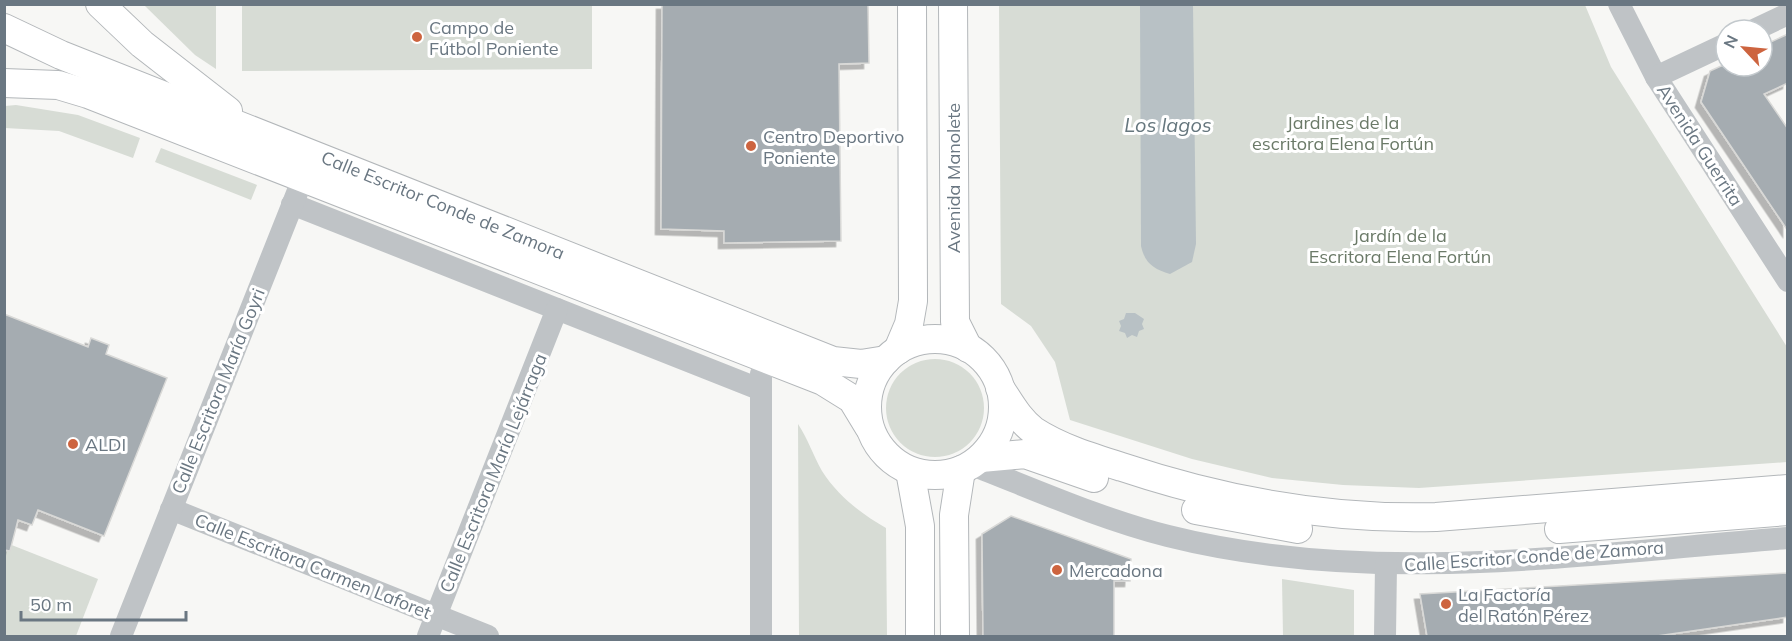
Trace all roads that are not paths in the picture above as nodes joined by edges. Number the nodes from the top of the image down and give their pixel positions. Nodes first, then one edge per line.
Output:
1 (100, 4) edge
2 (912, 4) edge
3 (953, 4) edge
4 (1619, 4) edge
5 (1788, 14) edge
6 (1774, 21) edge
7 (4, 28) edge
8 (1714, 50) edge
9 (1656, 77) junction
10 (4, 83) edge
11 (249, 128) junction
12 (291, 145) junction
13 (303, 178) junction
14 (292, 204) junction
15 (1788, 281) edge
16 (557, 309) junction
17 (968, 348) junction
18 (892, 355) junction
19 (762, 359) junction
20 (1000, 388) junction
21 (759, 389) junction
22 (869, 427) junction
23 (971, 464) junction
24 (910, 471) junction
25 (1788, 489) edge
26 (171, 509) junction
27 (1788, 511) edge
28 (1788, 538) edge
29 (1386, 565) junction
30 (436, 615) junction
31 (121, 636) edge
32 (428, 636) edge
33 (488, 636) edge
34 (761, 636) edge
35 (920, 636) edge
36 (955, 636) edge
37 (1385, 636) edge

1 - 11 main road
2 - 18 main road
3 - 17 main road, Avenida Manolete
4 - 9 street, Avenida Guerrita
5 - 6 street
7 - 11 main road, Calle Escritor Conde de Zamora
8 - 9 street
9 - 15 street, Avenida Guerrita
10 - 13 main road, Calle Escritor Conde de Zamora
11 - 12 main road, Calle Escritor Conde de Zamora
12 - 13 street
12 - 18 main road, Calle Escritor Conde de Zamora
13 - 14 street, Calle Escritora María Goyri
13 - 19 main road, Calle Escritor Conde de Zamora
14 - 16 street
14 - 26 street, Calle Escritora María Goyri
16 - 21 street
16 - 30 street, Calle Escritora María Lejárraga
17 - 18 main road
17 - 20 main road
18 - 22 main road
19 - 21 street
19 - 22 main road, Calle Escritor Conde de Zamora
20 - 23 main road
20 - 25 main road
21 - 34 street
22 - 24 main road
23 - 24 main road
23 - 27 main road, Calle Escritor Conde de Zamora
23 - 29 street, Calle Escritor Conde de Zamora
23 - 36 main road
24 - 35 main road
26 - 30 street, Calle Escritora Carmen Laforet
26 - 31 street, Calle Escritora María Goyri
28 - 29 street, Calle Escritor Conde de Zamora
29 - 37 street
30 - 32 street, Calle Escritora María Lejárraga
30 - 33 street, Calle Escritora Carmen Laforet

